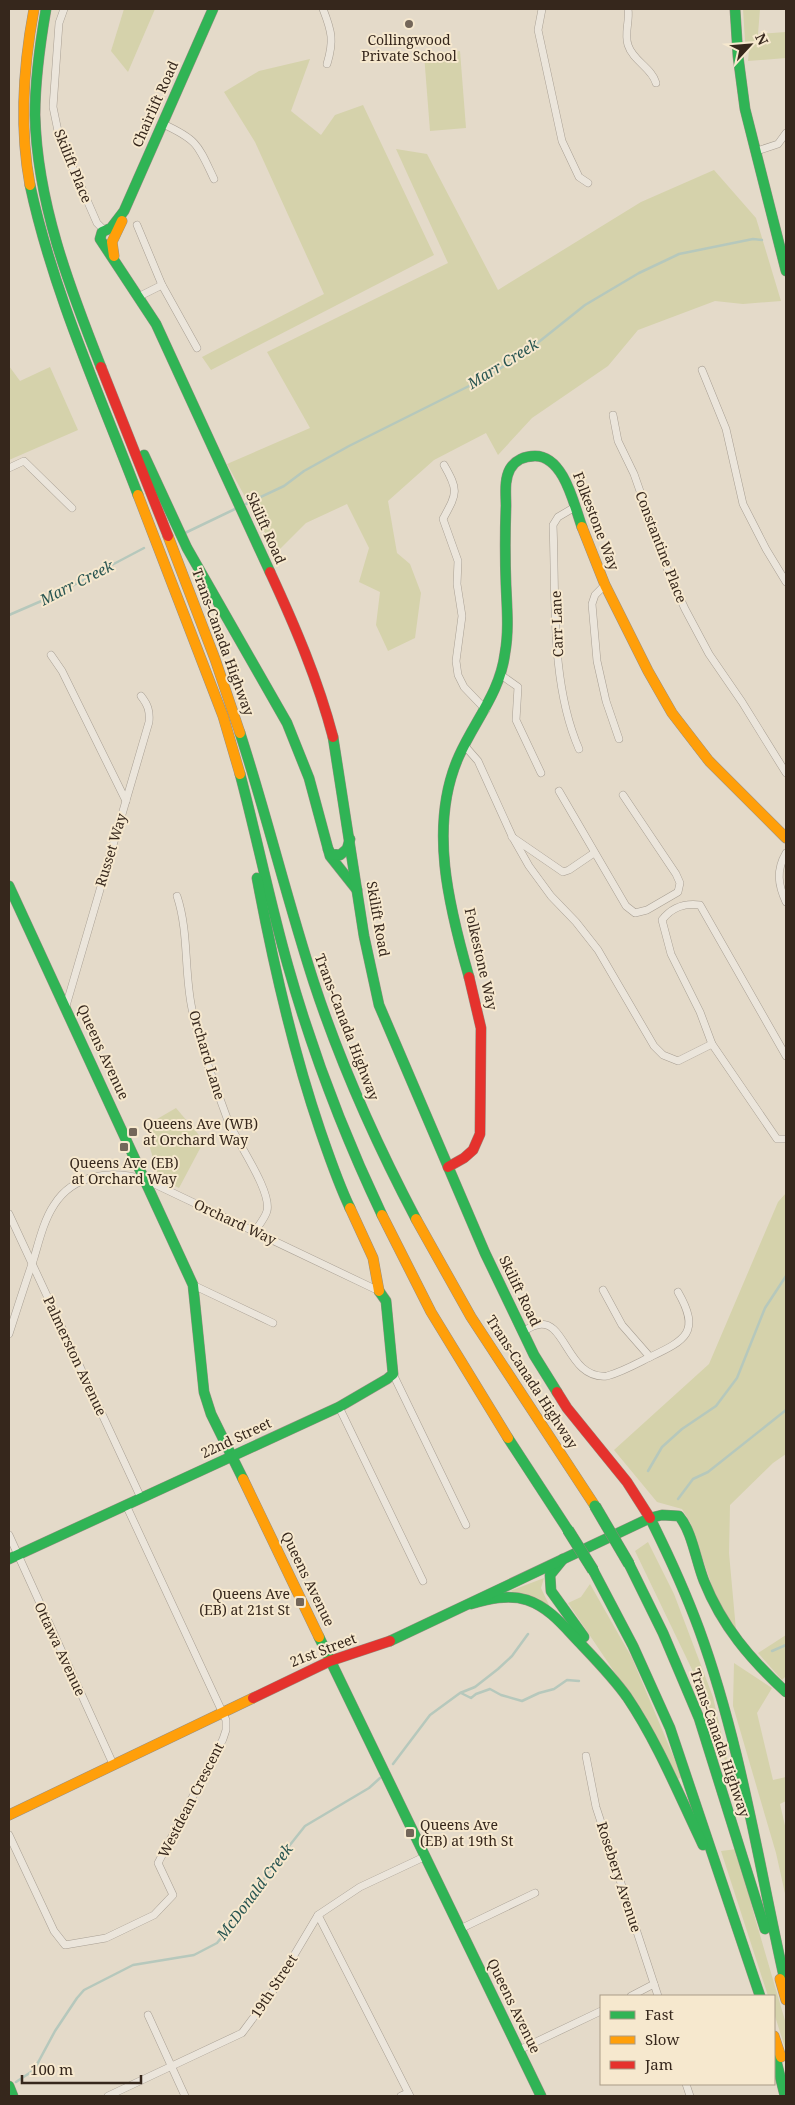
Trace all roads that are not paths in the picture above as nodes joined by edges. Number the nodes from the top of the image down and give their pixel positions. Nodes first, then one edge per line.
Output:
1 (34, 9) edge
2 (46, 9) edge
3 (64, 9) edge
4 (214, 9) edge
5 (323, 9) edge
6 (542, 9) edge
7 (628, 9) edge
8 (735, 9) edge
9 (327, 64) dead end
10 (656, 83) dead end
11 (163, 124) junction
12 (786, 132) edge
13 (757, 151) junction
14 (214, 179) dead end
15 (588, 183) dead end
16 (137, 225) dead end
17 (108, 236) junction
18 (786, 271) edge
19 (162, 285) junction
20 (138, 297) junction
21 (78, 310) junction
22 (197, 348) dead end
23 (702, 370) dead end
24 (613, 415) dead end
25 (444, 465) dead end
26 (9, 468) edge
27 (72, 508) dead end
28 (575, 508) junction
29 (786, 582) edge
30 (605, 585) junction
31 (51, 655) dead end
32 (501, 674) junction
33 (141, 696) dead end
34 (486, 710) junction
35 (619, 739) dead end
36 (464, 746) junction
37 (580, 749) dead end
38 (240, 772) junction
39 (541, 772) dead end
40 (786, 774) edge
41 (559, 791) dead end
42 (623, 795) dead end
43 (126, 801) junction
44 (512, 836) junction
45 (786, 838) edge
46 (350, 839) junction
47 (327, 848) junction
48 (594, 853) junction
49 (786, 853) edge
50 (9, 886) edge
51 (357, 890) junction
52 (177, 896) dead end
53 (786, 902) edge
54 (66, 1006) junction
55 (712, 1044) junction
56 (786, 1056) edge
57 (786, 1139) edge
58 (448, 1167) junction
59 (146, 1180) junction
60 (9, 1214) edge
61 (255, 1231) junction
62 (32, 1263) junction
63 (193, 1285) junction
64 (603, 1290) dead end
65 (379, 1291) junction
66 (678, 1292) dead end
67 (273, 1323) dead end
68 (522, 1332) junction
69 (9, 1334) edge
70 (650, 1357) junction
71 (393, 1374) junction
72 (340, 1407) junction
73 (232, 1456) junction
74 (141, 1498) junction
75 (126, 1505) junction
76 (650, 1518) junction
77 (466, 1526) dead end
78 (9, 1535) edge
79 (13, 1557) edge
80 (563, 1559) junction
81 (423, 1581) dead end
82 (471, 1604) junction
83 (330, 1661) junction
84 (786, 1692) edge
85 (626, 1695) junction
86 (222, 1713) junction
87 (586, 1756) dead end
88 (113, 1764) junction
89 (9, 1815) edge
90 (9, 1836) edge
91 (424, 1857) junction
92 (725, 1890) junction
93 (535, 1893) dead end
94 (318, 1915) junction
95 (460, 1929) junction
96 (654, 1984) junction
97 (786, 1986) edge
98 (759, 1993) edge
99 (633, 1995) edge
100 (658, 1995) edge
101 (786, 2000) edge
102 (600, 2011) edge
103 (148, 2015) dead end
104 (775, 2039) edge
105 (519, 2050) junction
106 (775, 2056) edge
107 (171, 2067) junction
108 (786, 2073) edge
109 (9, 2086) edge
110 (406, 2095) edge
111 (13, 2096) edge
112 (108, 2096) edge
113 (185, 2096) edge
114 (541, 2096) edge
115 (785, 2096) edge

1 - 38 main road, Trans-Canada Highway
2 - 21 main road, Trans-Canada Highway
3 - 17 street, Skilift Place
4 - 11 main road, Chairlift Road
5 - 9 street
6 - 15 street
7 - 10 street
8 - 13 main road
11 - 14 street
11 - 17 main road, Chairlift Road
12 - 13 street
13 - 18 main road
16 - 19 street
17 - 20 main road, Skilift Road
19 - 20 street
19 - 22 street
20 - 46 main road, Skilift Road
21 - 47 main road
21 - 101 main road, Trans-Canada Highway, bridge
23 - 29 street
24 - 40 street, Constantine Place
25 - 34 street
26 - 27 street
28 - 30 main road, Folkestone Way
28 - 32 main road, Folkestone Way
28 - 37 street, Carr Lane
30 - 35 street
30 - 45 main road, Folkestone Way
31 - 43 street
32 - 34 main road, Folkestone Way
32 - 39 street
33 - 43 street, Russet Way
34 - 36 main road, Folkestone Way
36 - 44 street
36 - 58 main road, Folkestone Way
38 - 65 main road
38 - 92 main road, Trans-Canada Highway, bridge
41 - 48 street
42 - 48 street
43 - 54 street, Russet Way
44 - 48 street
44 - 55 street
46 - 47 main road
46 - 51 main road, Skilift Road
47 - 51 main road
49 - 53 street
50 - 54 main road, Queens Avenue
51 - 58 main road, Skilift Road
52 - 61 street, Orchard Lane
54 - 59 main road, Queens Avenue
55 - 56 street
55 - 57 street
58 - 68 main road, Skilift Road
59 - 61 street, Orchard Way
59 - 62 street, Orchard Way
59 - 63 main road, Queens Avenue
60 - 62 street, Palmerston Avenue
61 - 65 street, Orchard Way
62 - 69 street, Orchard Way
62 - 74 street, Palmerston Avenue
63 - 67 street
63 - 73 main road, Queens Avenue
64 - 70 street
65 - 71 main road
66 - 70 street
68 - 70 street
68 - 76 main road, Skilift Road
71 - 72 main road, 22nd Street
71 - 77 street
72 - 73 main road, 22nd Street
72 - 81 street
73 - 74 main road, 22nd Street
73 - 83 main road, Queens Avenue
74 - 75 main road, 22nd Street
75 - 79 main road, 22nd Street
75 - 86 street
76 - 80 main road, 21st Street
76 - 84 main road, 21st Street
76 - 97 main road, Skilift Road
78 - 79 street, Ottawa Avenue
79 - 88 street, Ottawa Avenue
80 - 82 main road, 21st Street
80 - 85 main road
82 - 83 main road, 21st Street
82 - 85 main road
83 - 86 main road, 21st Street
83 - 91 main road, Queens Avenue
85 - 92 main road
86 - 88 main road, 21st Street
86 - 90 street, Westdean Crescent
87 - 96 street, Rosebery Avenue
88 - 89 main road, 21st Street
91 - 94 street, 19th Street
91 - 95 main road, Queens Avenue
92 - 98 main road, Trans-Canada Highway
93 - 95 street
94 - 107 street, 19th Street
94 - 110 street
95 - 105 main road, Queens Avenue
96 - 99 street
96 - 100 street, Rosebery Avenue
102 - 105 street
103 - 107 street
104 - 108 main road
105 - 114 main road, Queens Avenue
106 - 115 main road
107 - 112 street, 19th Street
107 - 113 street
109 - 111 main road

